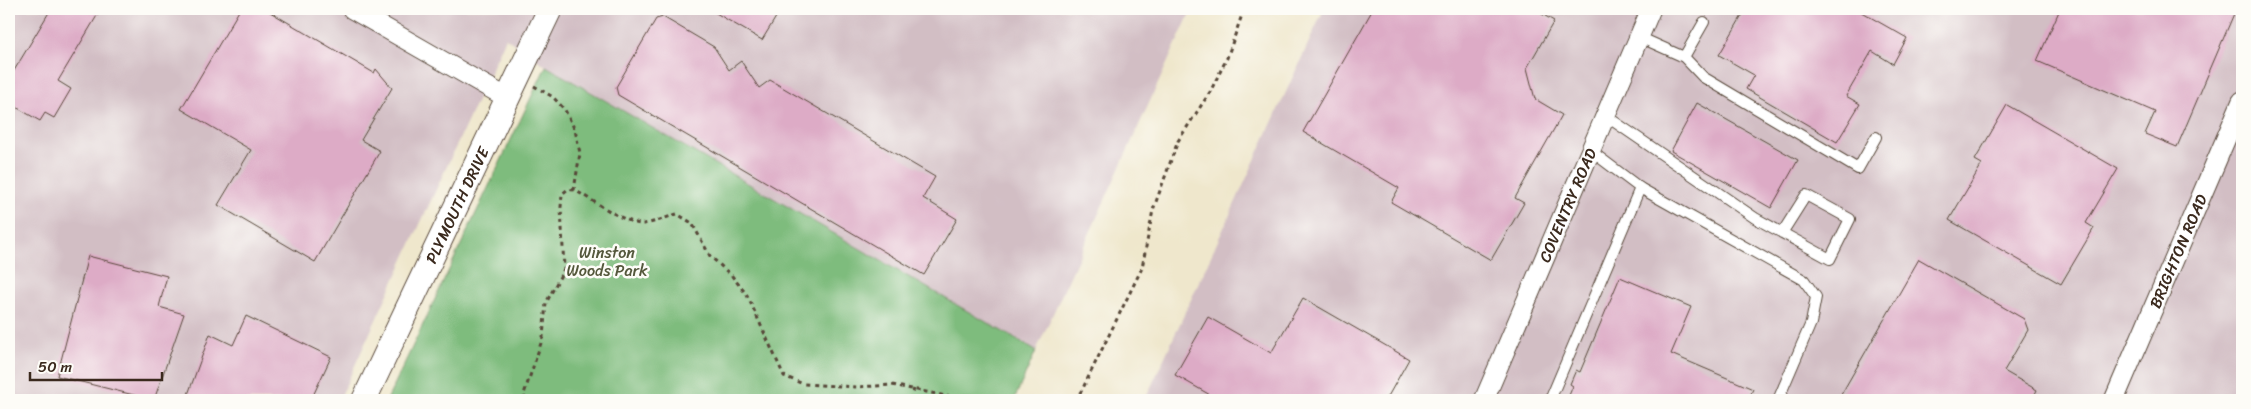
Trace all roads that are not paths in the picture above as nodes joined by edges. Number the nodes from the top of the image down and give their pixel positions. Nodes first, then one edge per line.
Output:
1 (352, 9) edge
2 (550, 9) edge
3 (1651, 9) edge
4 (1704, 22) dead end
5 (1639, 38) junction
6 (1684, 57) junction
7 (509, 98) junction
8 (2242, 101) edge
9 (1606, 116) junction
10 (1876, 137) dead end
11 (1591, 151) junction
12 (1640, 188) junction
13 (1782, 233) junction
14 (364, 400) edge
15 (1484, 400) edge
16 (1550, 400) edge
17 (1778, 400) edge
18 (2114, 400) edge

1 - 7 street
2 - 7 street, PLYMOUTH DRIVE
3 - 5 street, COVENTRY ROAD
4 - 6 lane
5 - 6 lane
5 - 9 street, COVENTRY ROAD
6 - 10 lane
7 - 14 street, PLYMOUTH DRIVE
8 - 18 street, BRIGHTON ROAD
9 - 11 street, COVENTRY ROAD
9 - 13 lane
11 - 12 lane
11 - 15 street, COVENTRY ROAD
12 - 16 lane
12 - 17 lane
13 - 13 lane

